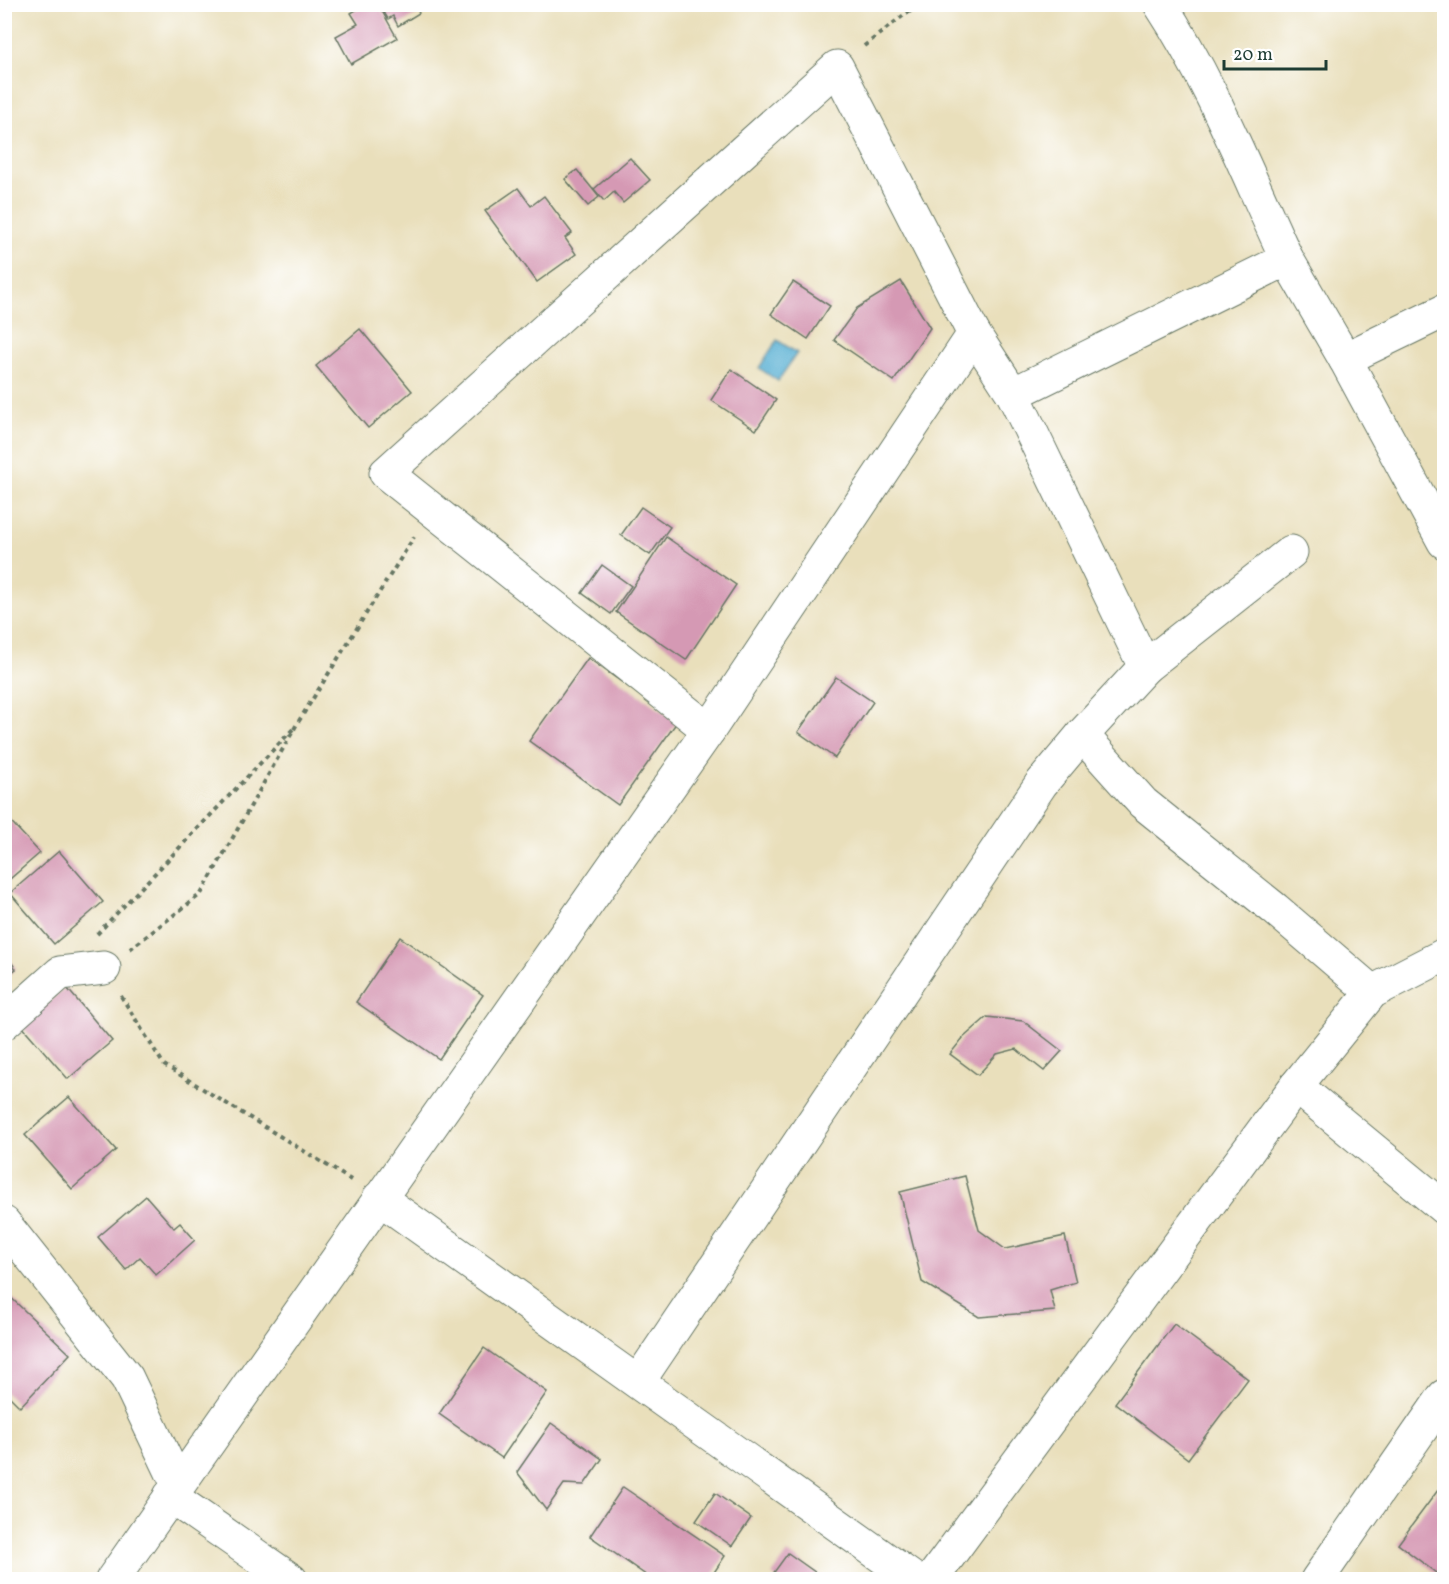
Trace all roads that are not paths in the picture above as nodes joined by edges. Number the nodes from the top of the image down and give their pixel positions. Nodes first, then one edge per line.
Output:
1 (1160, 4) edge
2 (1287, 259) junction
3 (1444, 310) edge
4 (974, 334) junction
5 (1346, 359) junction
6 (1013, 394) junction
7 (1444, 542) edge
8 (1291, 552) dead end
9 (1145, 667) junction
10 (709, 730) junction
11 (1082, 735) junction
12 (1444, 955) edge
13 (104, 968) road end
14 (1372, 992) junction
15 (4, 1023) edge
16 (1296, 1086) junction
17 (380, 1198) junction
18 (1444, 1208) edge
19 (4, 1223) edge
20 (638, 1382) junction
21 (1444, 1396) edge
22 (174, 1490) junction
23 (112, 1580) edge
24 (291, 1580) edge
25 (915, 1580) edge
26 (931, 1580) edge
27 (1317, 1580) edge

1 - 2 street
2 - 5 street
2 - 6 street
3 - 5 street
4 - 6 street
4 - 10 street
4 - 10 street
5 - 7 street
6 - 9 street
8 - 9 street
9 - 11 street
10 - 17 street
11 - 14 street
11 - 20 street
12 - 14 street
13 - 15 street
14 - 16 street
16 - 18 street
16 - 26 street
17 - 20 street
17 - 22 street
19 - 22 street
20 - 25 street
21 - 27 street
22 - 23 street
22 - 24 street

